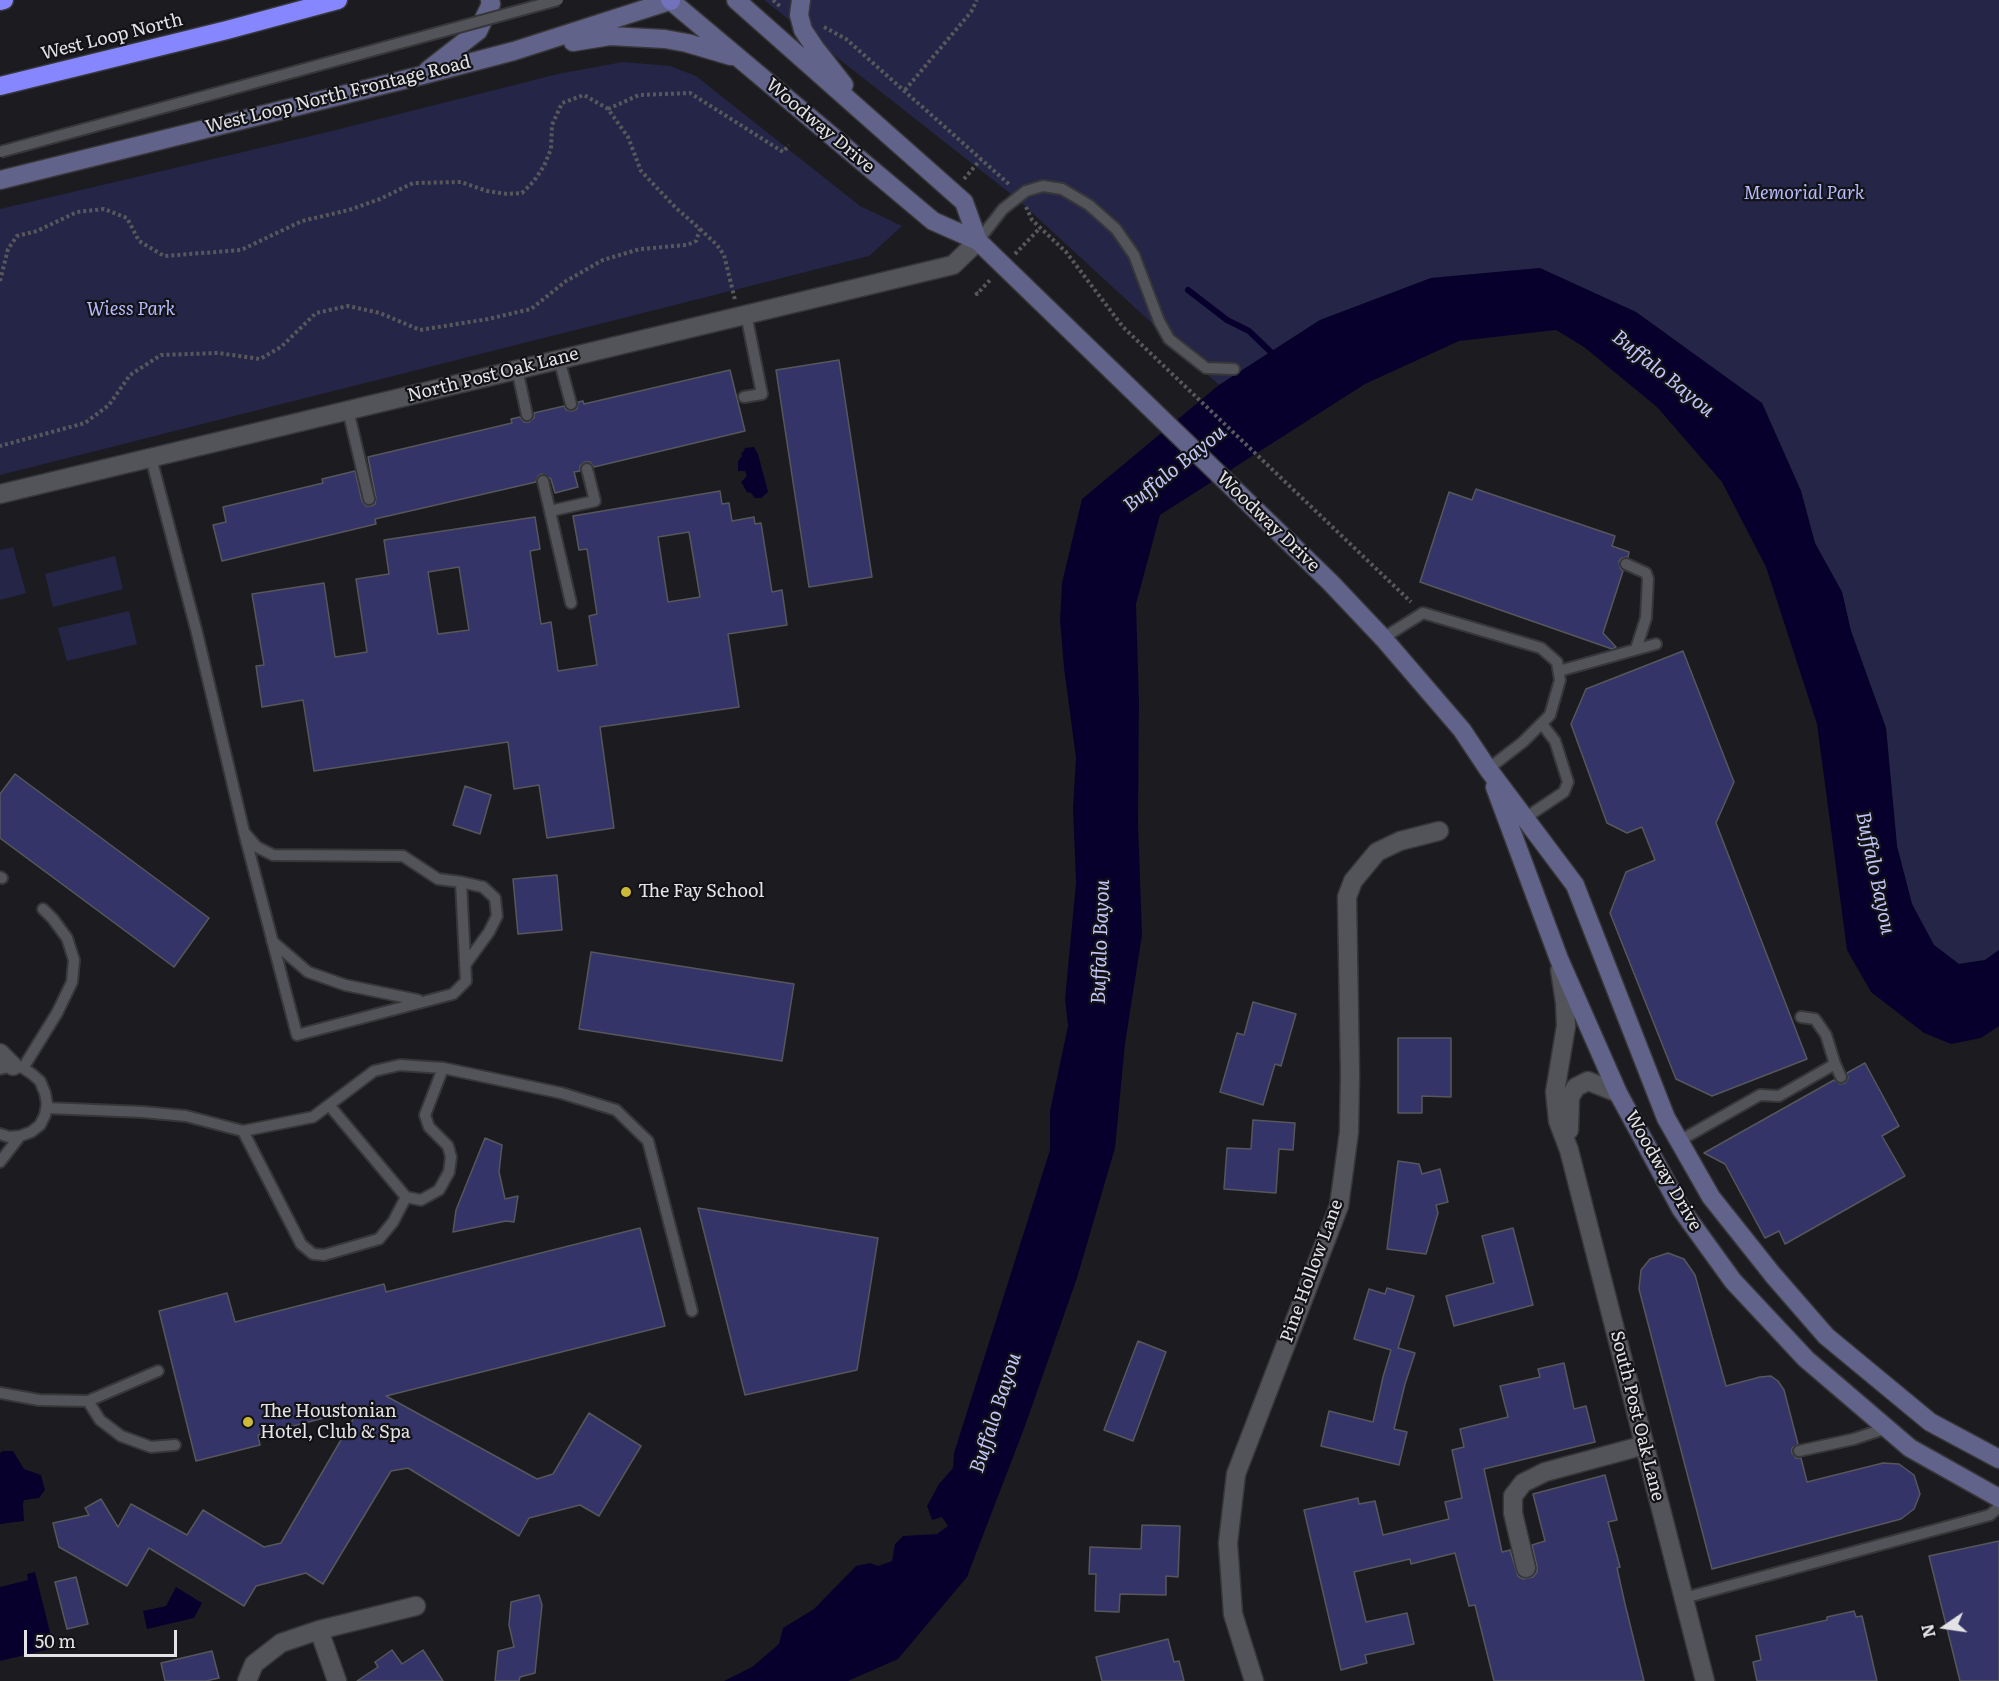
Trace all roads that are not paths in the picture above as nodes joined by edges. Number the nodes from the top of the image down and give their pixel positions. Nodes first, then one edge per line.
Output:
1 (338, 0) edge
2 (490, 0) edge
3 (558, 0) edge
4 (672, 0) edge
5 (735, 0) edge
6 (801, 0) edge
7 (514, 51) junction
8 (740, 59) junction
9 (419, 76) junction
10 (0, 86) edge
11 (871, 120) junction
12 (0, 152) edge
13 (0, 180) edge
14 (978, 241) junction
15 (742, 315) junction
16 (559, 358) junction
17 (517, 369) junction
18 (1234, 369) dead end
19 (744, 397) dead end
20 (571, 404) dead end
21 (348, 410) junction
22 (527, 415) dead end
23 (151, 458) junction
24 (587, 469) dead end
25 (543, 481) dead end
26 (0, 494) edge
27 (369, 499) dead end
28 (550, 512) junction
29 (1626, 564) dead end
30 (572, 603) dead end
31 (1383, 638) junction
32 (1656, 644) dead end
33 (1636, 650) junction
34 (1559, 671) junction
35 (1542, 724) junction
36 (1488, 769) junction
37 (1525, 818) junction
38 (1439, 831) dead end
39 (244, 832) junction
40 (461, 882) junction
41 (43, 909) dead end
42 (272, 940) junction
43 (1559, 959) junction
44 (465, 964) junction
45 (422, 1001) junction
46 (1801, 1017) dead end
47 (0, 1053) edge
48 (1835, 1064) junction
49 (12, 1068) edge
50 (443, 1068) junction
51 (1841, 1077) dead end
52 (1618, 1093) junction
53 (330, 1105) junction
54 (47, 1108) junction
55 (243, 1131) junction
56 (0, 1134) edge
57 (20, 1136) junction
58 (1679, 1141) junction
59 (1569, 1150) junction
60 (1653, 1156) junction
61 (0, 1162) edge
62 (406, 1197) junction
63 (692, 1311) dead end
64 (1826, 1336) junction
65 (1806, 1359) junction
66 (159, 1371) dead end
67 (0, 1393) edge
68 (88, 1401) junction
69 (1887, 1428) junction
70 (176, 1445) dead end
71 (1645, 1445) junction
72 (1799, 1451) dead end
73 (1999, 1459) edge
74 (1999, 1498) edge
75 (1999, 1507) edge
76 (1526, 1568) dead end
77 (1684, 1598) junction
78 (416, 1606) dead end
79 (319, 1630) junction
80 (247, 1681) edge
81 (337, 1681) edge
82 (1254, 1681) edge
83 (1706, 1681) edge

1 - 10 highway, West Loop North
2 - 9 main road
3 - 12 lane, bridge
4 - 7 main road, West Loop North Frontage Road
4 - 8 main road, Woodway Drive
5 - 11 main road, Woodway Drive
6 - 11 main road
7 - 8 main road
7 - 9 main road, West Loop North Frontage Road
8 - 14 main road, Woodway Drive
9 - 13 main road, West Loop North Frontage Road
11 - 14 main road, Woodway Drive
14 - 15 street, North Post Oak Lane
14 - 18 lane
14 - 31 main road, Woodway Drive
15 - 16 street, North Post Oak Lane
15 - 19 lane
16 - 17 street, North Post Oak Lane
16 - 20 lane
17 - 21 street, North Post Oak Lane
17 - 22 lane
21 - 23 street, North Post Oak Lane
21 - 27 lane
23 - 26 street, North Post Oak Lane
23 - 39 lane
24 - 28 lane
25 - 28 lane
28 - 30 lane
29 - 33 lane
31 - 34 lane
31 - 36 main road, Woodway Drive
32 - 33 lane
33 - 34 lane
34 - 35 lane
35 - 36 lane
35 - 37 lane
36 - 37 main road, Woodway Drive
36 - 43 main road, Woodway Drive
37 - 58 main road, Woodway Drive
38 - 82 street, Pine Hollow Lane
39 - 40 lane
39 - 42 lane
40 - 44 lane
40 - 44 lane
41 - 49 lane
42 - 45 lane
42 - 45 lane
43 - 52 main road, Woodway Drive
43 - 59 street, South Post Oak Lane
44 - 45 lane
46 - 48 lane
47 - 49 street
48 - 51 lane
48 - 58 lane
49 - 54 lane
50 - 53 lane
50 - 62 lane
50 - 63 lane
52 - 59 street, South Post Oak Lane
52 - 60 main road, Woodway Drive
53 - 55 lane
53 - 62 lane
54 - 55 lane
54 - 57 lane
55 - 62 lane
56 - 57 lane
57 - 61 lane
58 - 60 main road
58 - 64 main road, Woodway Drive
59 - 71 street, South Post Oak Lane
60 - 65 main road, Woodway Drive
64 - 65 main road
64 - 73 main road, Woodway Drive
65 - 69 main road, Woodway Drive
66 - 68 lane
67 - 68 lane
68 - 70 lane
69 - 72 lane
69 - 74 main road, Woodway Drive
71 - 76 street
71 - 77 street, South Post Oak Lane
75 - 77 lane
77 - 83 street, South Post Oak Lane
78 - 79 street
79 - 80 street
79 - 81 street

